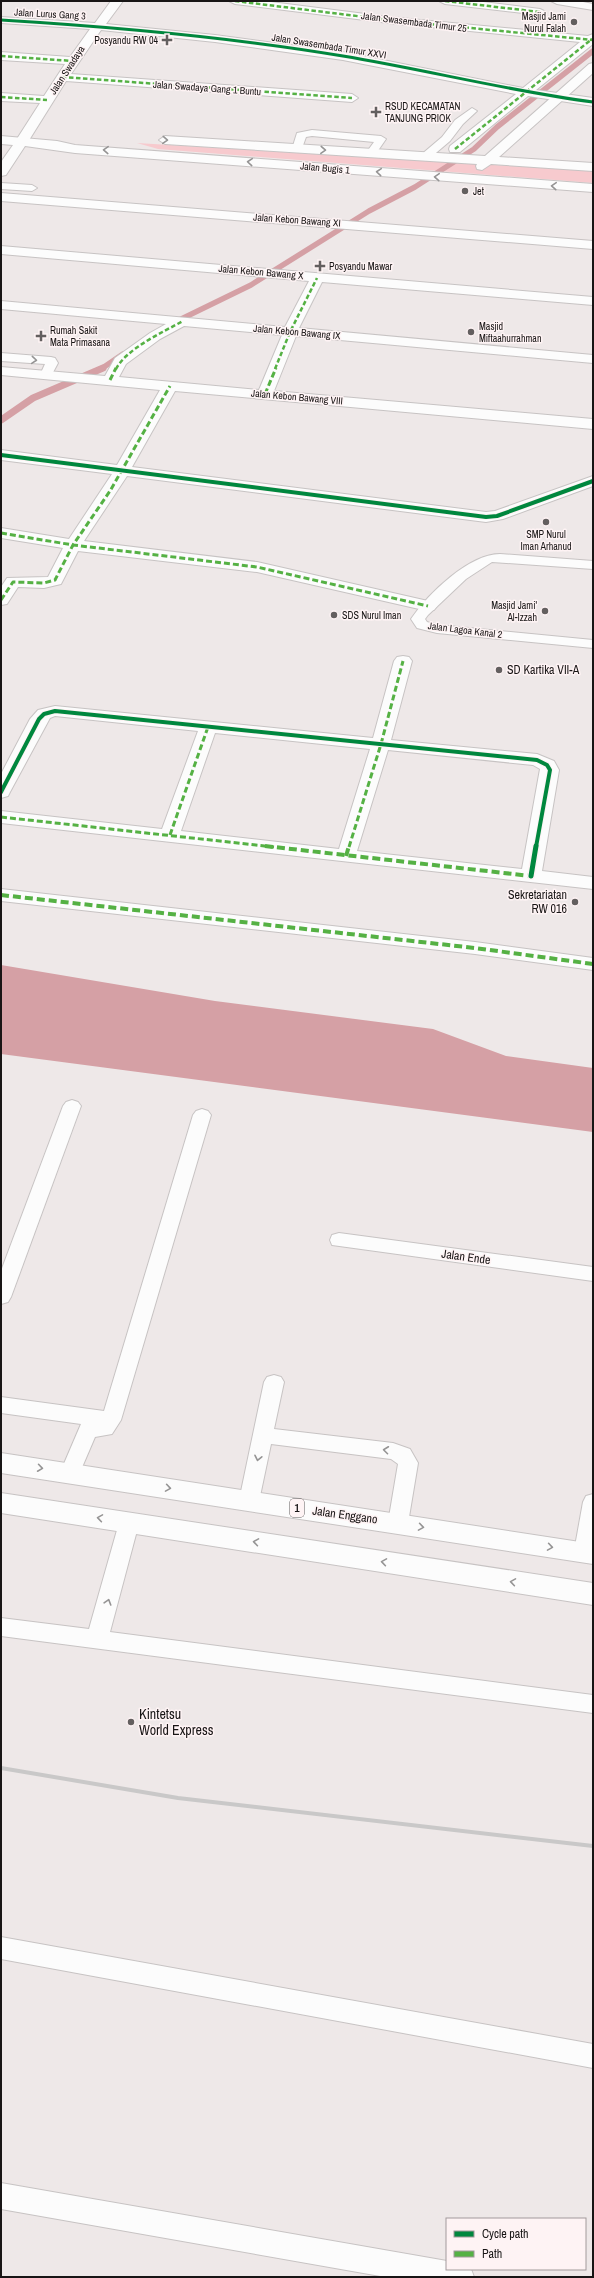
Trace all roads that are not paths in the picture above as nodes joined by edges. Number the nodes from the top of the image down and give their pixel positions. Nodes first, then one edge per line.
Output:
1 (117, 1) edge
2 (235, 1) edge
3 (445, 1) edge
4 (556, 1) edge
5 (593, 7) edge
6 (540, 12) dead end
7 (1, 20) edge
8 (97, 26) junction
9 (592, 39) edge
10 (1, 56) edge
11 (73, 60) junction
12 (593, 67) edge
13 (62, 77) junction
14 (529, 92) junction
15 (1, 97) edge
16 (555, 97) junction
17 (352, 98) dead end
18 (47, 100) junction
19 (593, 102) edge
20 (472, 111) dead end
21 (112, 139) dead end
22 (153, 139) dead end
23 (1, 140) edge
24 (21, 142) junction
25 (57, 145) junction
26 (455, 149) dead end
27 (430, 156) junction
28 (482, 160) junction
29 (593, 167) edge
30 (1, 172) edge
31 (462, 178) junction
32 (1, 186) edge
33 (32, 188) dead end
34 (593, 188) edge
35 (1, 197) edge
36 (593, 245) edge
37 (1, 250) edge
38 (317, 278) junction
39 (593, 301) edge
40 (1, 305) edge
41 (182, 321) junction
42 (290, 332) junction
43 (1, 357) edge
44 (593, 360) edge
45 (1, 371) edge
46 (52, 376) junction
47 (105, 380) junction
48 (170, 386) junction
49 (265, 394) junction
50 (593, 424) edge
51 (1, 455) edge
52 (121, 470) junction
53 (593, 481) edge
54 (1, 533) edge
55 (73, 545) junction
56 (593, 565) edge
57 (1, 600) edge
58 (428, 606) junction
59 (593, 644) edge
60 (403, 661) dead end
61 (208, 727) junction
62 (381, 744) junction
63 (1, 792) edge
64 (1, 817) edge
65 (170, 835) junction
66 (346, 856) junction
67 (531, 876) junction
68 (593, 883) edge
69 (1, 895) edge
70 (593, 964) edge
71 (72, 1106) dead end
72 (202, 1115) dead end
73 (339, 1240) dead end
74 (593, 1274) edge
75 (1, 1297) edge
76 (274, 1382) dead end
77 (1, 1405) edge
78 (111, 1420) junction
79 (262, 1435) junction
80 (1, 1463) edge
81 (70, 1473) junction
82 (249, 1501) junction
83 (593, 1502) edge
84 (1, 1503) edge
85 (129, 1523) junction
86 (398, 1523) junction
87 (589, 1553) edge
88 (593, 1594) edge
89 (1, 1627) edge
90 (97, 1639) junction
91 (593, 1704) edge
92 (1, 1948) edge
93 (593, 2056) edge
94 (1, 2196) edge
95 (461, 2277) edge

1 - 8 main road, Jalan Swadaya
2 - 9 main road, Jalan Swasembada Timur 25
3 - 6 main road
4 - 5 main road
7 - 8 main road, Jalan Lurus Gang 3
8 - 11 main road, Jalan Swadaya
8 - 14 main road, Jalan Swasembada Timur XXVI
9 - 14 main road
10 - 11 main road
11 - 13 main road, Jalan Swadaya
12 - 16 main road
13 - 17 main road, Jalan Swadaya Gang 1 Buntu
13 - 18 main road, Jalan Swadaya
14 - 16 main road, Jalan Swasembada Timur XXVI
14 - 26 main road
15 - 18 main road
16 - 19 main road, Jalan Swasembada Timur XXVI
16 - 28 main road
18 - 24 main road, Jalan Swadaya
20 - 27 lane
21 - 25 main road, Jalan Bugis 1
22 -> 27 main road, Jalan Bugis 1
23 - 24 main road, Jalan Bugis 1
24 - 25 main road, Jalan Bugis 1
24 - 30 main road, Jalan Swadaya
31 -> 25 main road, Jalan Bugis 1
27 - 28 main road, Jalan Bugis 1
28 - 29 main road, Jalan Bugis 1
28 - 31 main road
34 -> 31 main road, Jalan Bugis 1
32 - 33 lane
35 - 36 main road, Jalan Kebon Bawang XI
37 - 38 main road, Jalan Kebon Bawang X
38 - 39 main road, Jalan Kebon Bawang X
38 - 42 main road
40 - 41 main road, Jalan Kebon Bawang IX
41 - 42 main road, Jalan Kebon Bawang IX
41 - 47 main road
42 - 44 main road, Jalan Kebon Bawang IX
42 - 49 main road
43 -> 46 lane
45 - 46 main road, Jalan Kebon Bawang VIII
46 - 47 main road, Jalan Kebon Bawang VIII
47 - 48 main road, Jalan Kebon Bawang VIII
48 - 49 main road, Jalan Kebon Bawang VIII
48 - 52 main road
49 - 50 main road, Jalan Kebon Bawang VIII
51 - 52 main road
52 - 53 main road
52 - 55 main road
54 - 55 main road
55 - 57 main road
55 - 58 main road
56 - 58 lane, Jalan Lagoa Kanal 2
58 - 59 lane, Jalan Lagoa Kanal 2
60 - 62 main road
61 - 62 main road
61 - 63 main road
61 - 65 main road
62 - 66 main road
62 - 67 main road
64 - 65 main road
65 - 66 main road
66 - 67 main road
67 - 68 main road
69 - 70 main road
71 - 75 lane
72 - 78 lane
73 - 74 lane, Jalan Ende
76 - 79 lane
77 - 78 lane
78 - 81 lane
79 -> 82 lane
86 -> 79 lane
80 -> 81 main road, Jalan Enggano / 1
81 -> 82 main road, Jalan Enggano / 1
82 - 86 main road, Jalan Enggano / 1
83 - 87 lane
85 -> 84 main road
88 -> 85 main road
90 -> 85 lane
86 -> 87 main road, Jalan Enggano / 1
89 - 90 lane
90 - 91 lane
92 - 93 lane
94 - 95 lane

